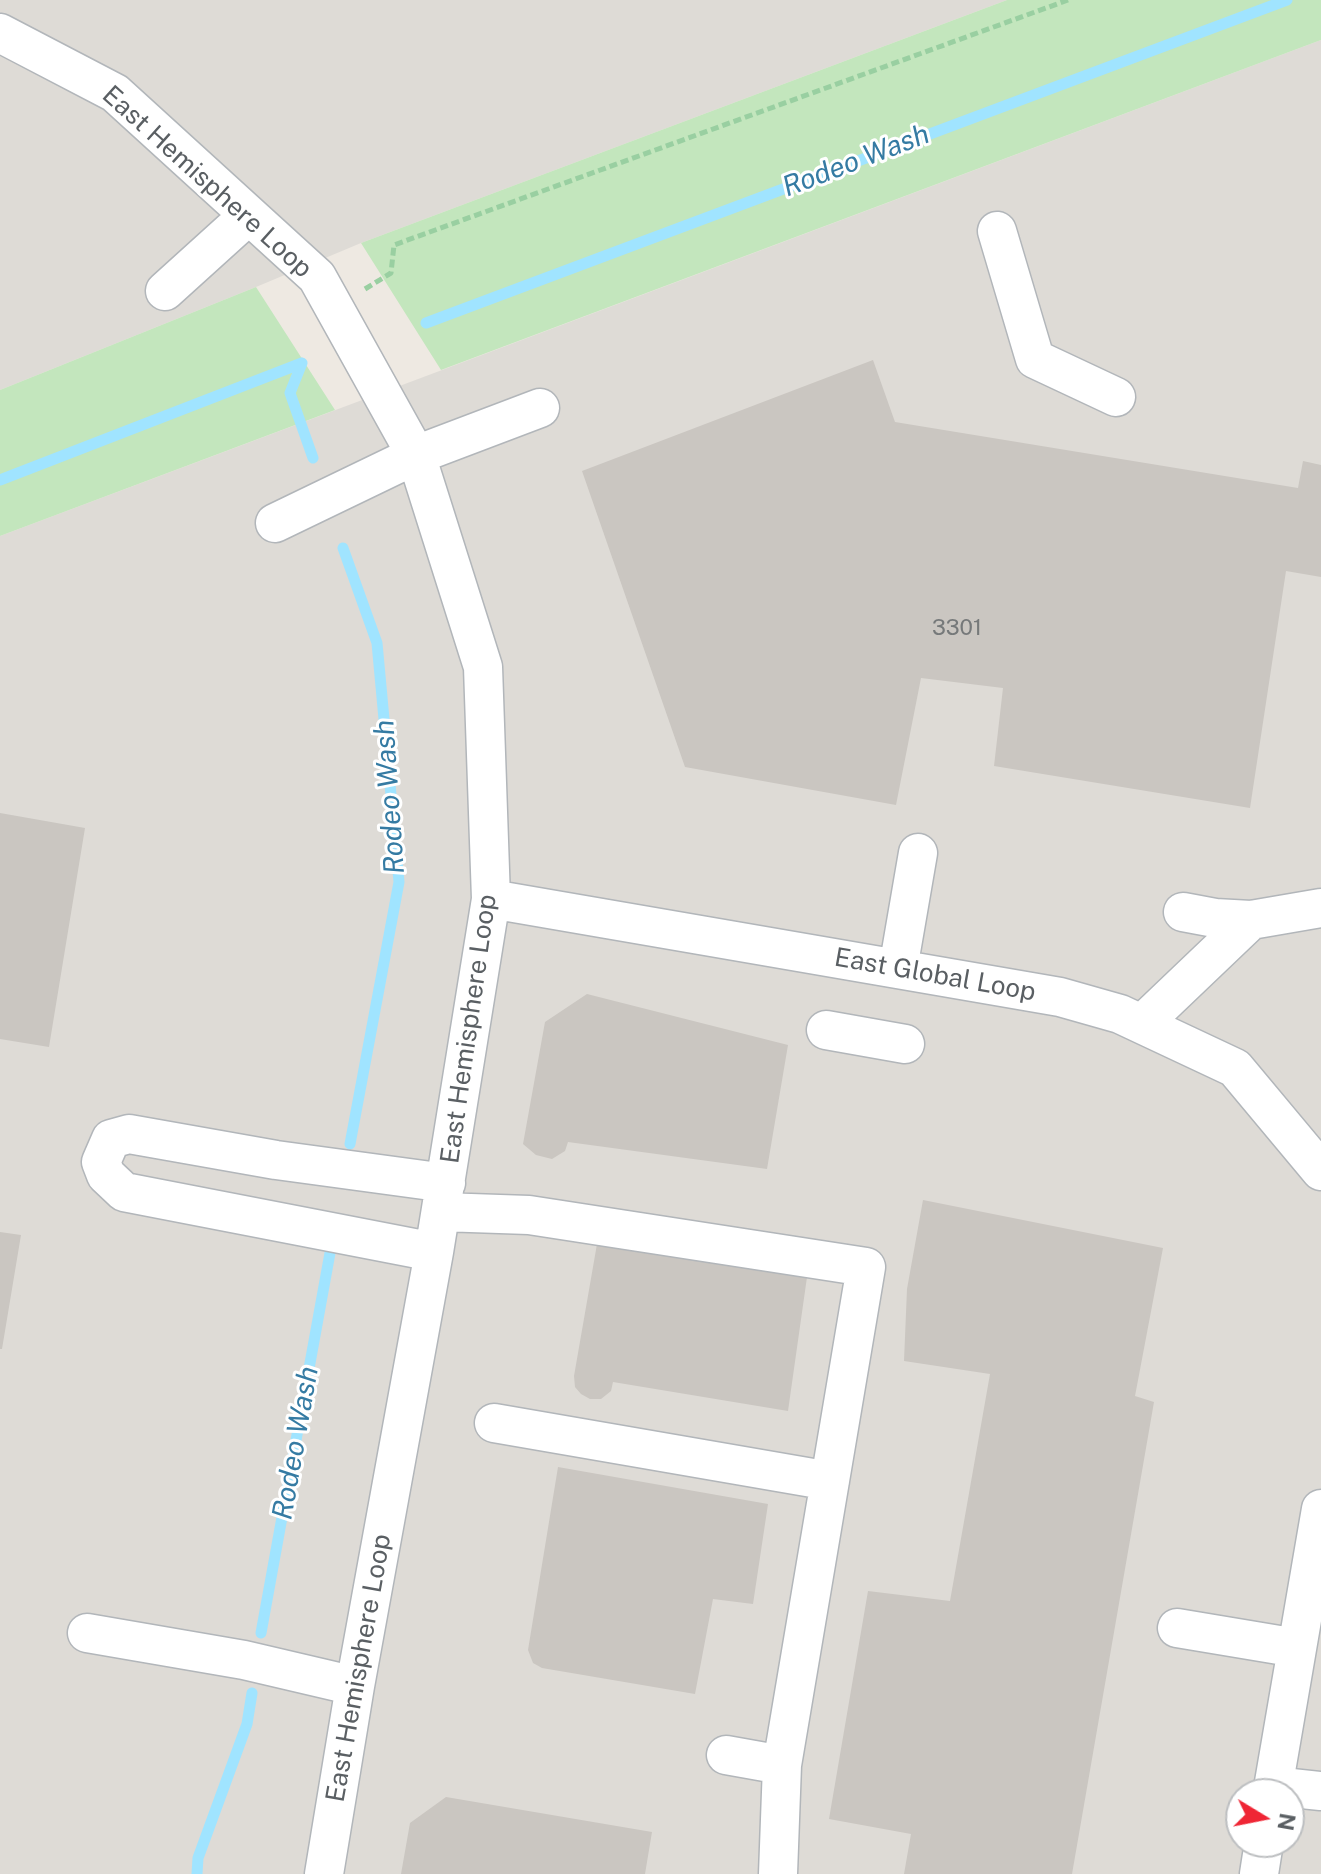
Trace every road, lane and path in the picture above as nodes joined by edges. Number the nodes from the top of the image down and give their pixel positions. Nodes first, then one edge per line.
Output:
1 (1068, 0) edge
2 (0, 33) edge
3 (249, 215) junction
4 (997, 231) dead end
5 (165, 291) dead end
6 (334, 308) junction
7 (1116, 397) dead end
8 (540, 408) dead end
9 (416, 455) junction
10 (275, 523) dead end
11 (918, 853) dead end
12 (491, 899) junction
13 (1321, 908) edge
14 (1183, 912) dead end
15 (1251, 920) junction
16 (898, 969) junction
17 (1142, 1024) junction
18 (826, 1030) dead end
19 (905, 1044) dead end
20 (276, 1160) junction
21 (1321, 1171) edge
22 (443, 1198) junction
23 (268, 1220) junction
24 (434, 1252) junction
25 (494, 1423) dead end
26 (830, 1481) junction
27 (1321, 1509) edge
28 (1177, 1628) dead end
29 (87, 1633) dead end
30 (1297, 1648) junction
31 (355, 1686) junction
32 (726, 1755) dead end
33 (782, 1765) junction
34 (1275, 1778) edge
35 (324, 1874) edge
36 (778, 1874) edge

1 - 6 path
2 - 3 street, East Hemisphere Loop
3 - 5 street
3 - 6 street, East Hemisphere Loop
4 - 7 street
6 - 9 street, East Hemisphere Loop
8 - 9 street
9 - 10 street
9 - 12 street, East Hemisphere Loop
11 - 16 street
12 - 16 street, East Global Loop
12 - 22 street, East Hemisphere Loop
13 - 15 street
14 - 15 street
15 - 17 street
16 - 17 street, East Global Loop
17 - 21 street, East Global Loop
18 - 19 street
20 - 22 street
20 - 23 street
20 - 23 street
22 - 24 street, East Hemisphere Loop
22 - 26 street
23 - 24 street
24 - 31 street, East Hemisphere Loop
25 - 26 street
26 - 33 street
27 - 30 street
28 - 30 street
29 - 31 street
30 - 34 street
31 - 35 street, East Hemisphere Loop
32 - 33 street
33 - 36 street

